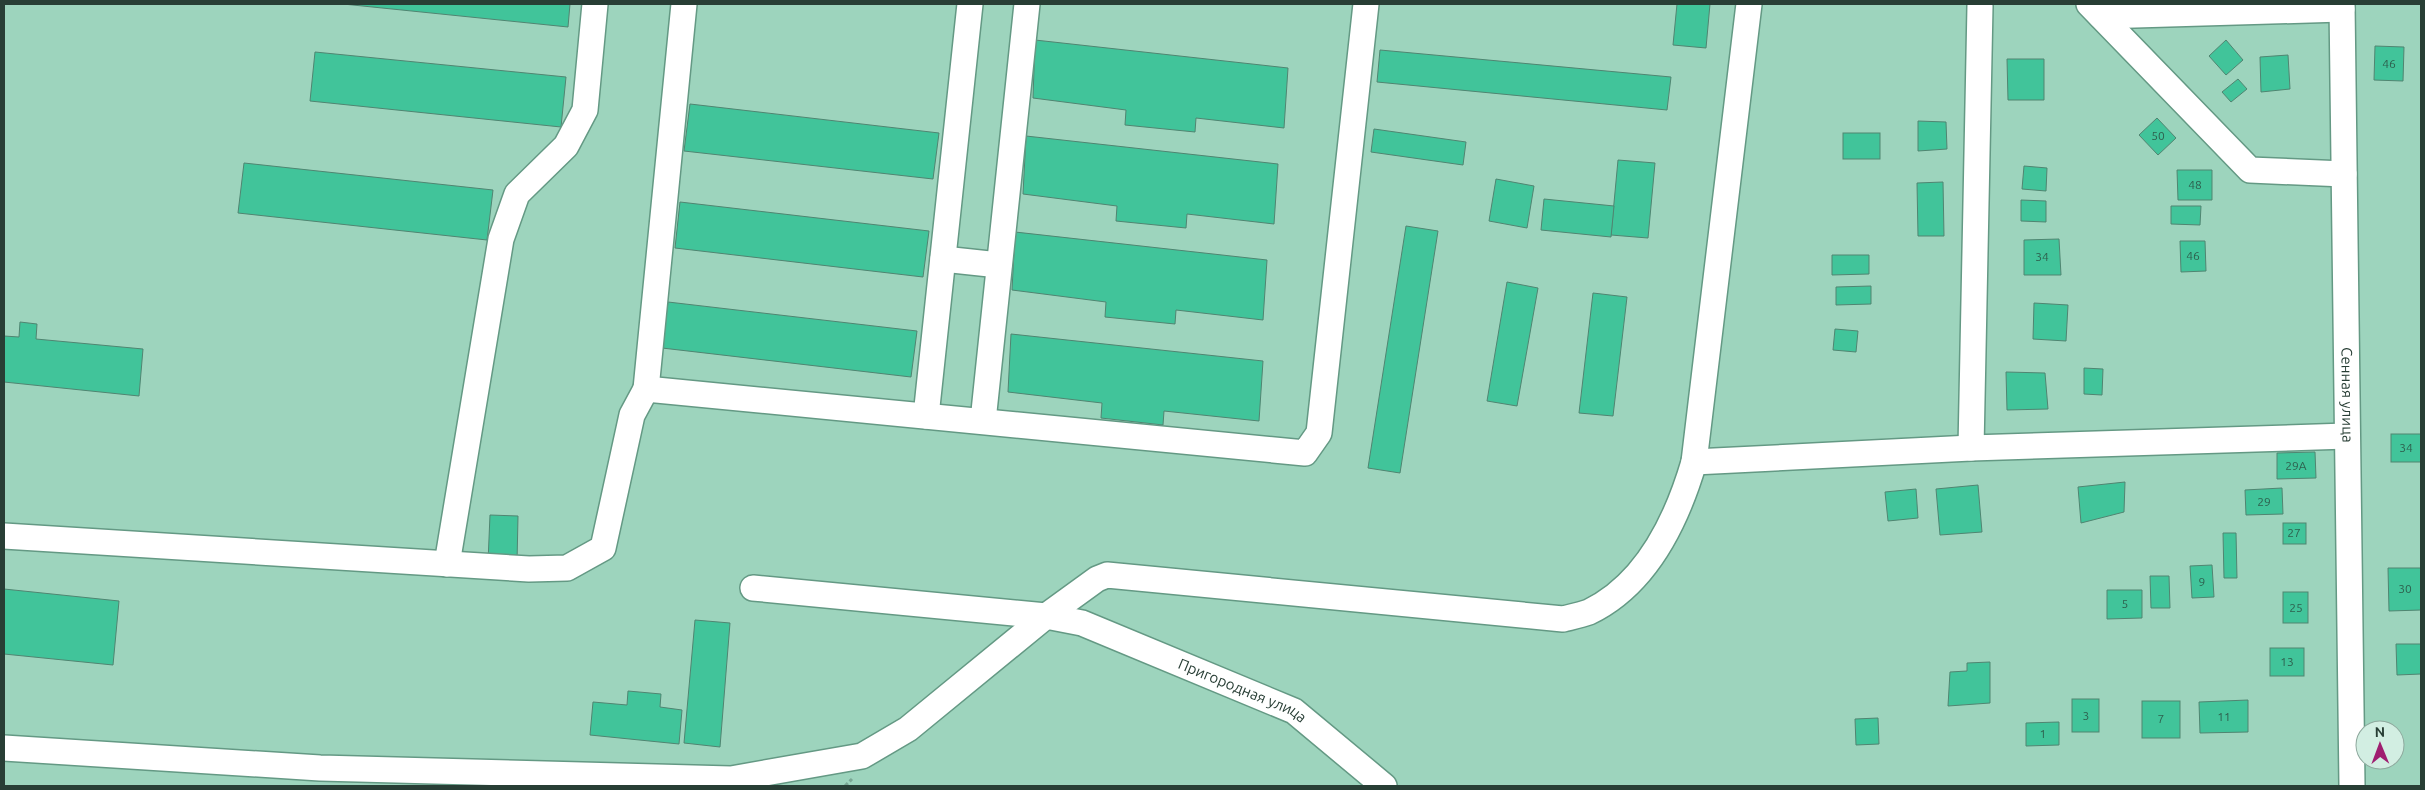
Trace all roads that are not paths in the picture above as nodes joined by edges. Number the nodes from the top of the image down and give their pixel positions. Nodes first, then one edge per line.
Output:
1 (595, 4) edge
2 (684, 4) edge
3 (970, 4) edge
4 (1027, 4) edge
5 (1366, 4) edge
6 (1749, 4) edge
7 (1980, 6) dead end
8 (2342, 6) edge
9 (2095, 10) edge
10 (2344, 174) junction
11 (943, 259) junction
12 (999, 265) junction
13 (646, 388) junction
14 (926, 416) junction
15 (983, 421) junction
16 (2347, 436) junction
17 (1971, 448) junction
18 (1694, 462) junction
19 (4, 536) edge
20 (447, 564) junction
21 (753, 588) dead end
22 (1046, 616) junction
23 (4, 748) edge
24 (1384, 786) edge
25 (2352, 786) edge

1 - 20 street
2 - 13 street
3 - 11 street
4 - 12 street
5 - 15 street
6 - 18 street
7 - 17 street
8 - 9 street
8 - 10 street, Сенная улица
9 - 10 street
10 - 16 street, Сенная улица
11 - 12 street
11 - 14 street
12 - 15 street
13 - 14 street
13 - 20 street
14 - 15 street
16 - 17 street
16 - 25 street, Сенная улица
17 - 18 street
18 - 22 street
19 - 20 street
21 - 22 street, Пригородная улица
22 - 23 street
22 - 24 street, Пригородная улица

